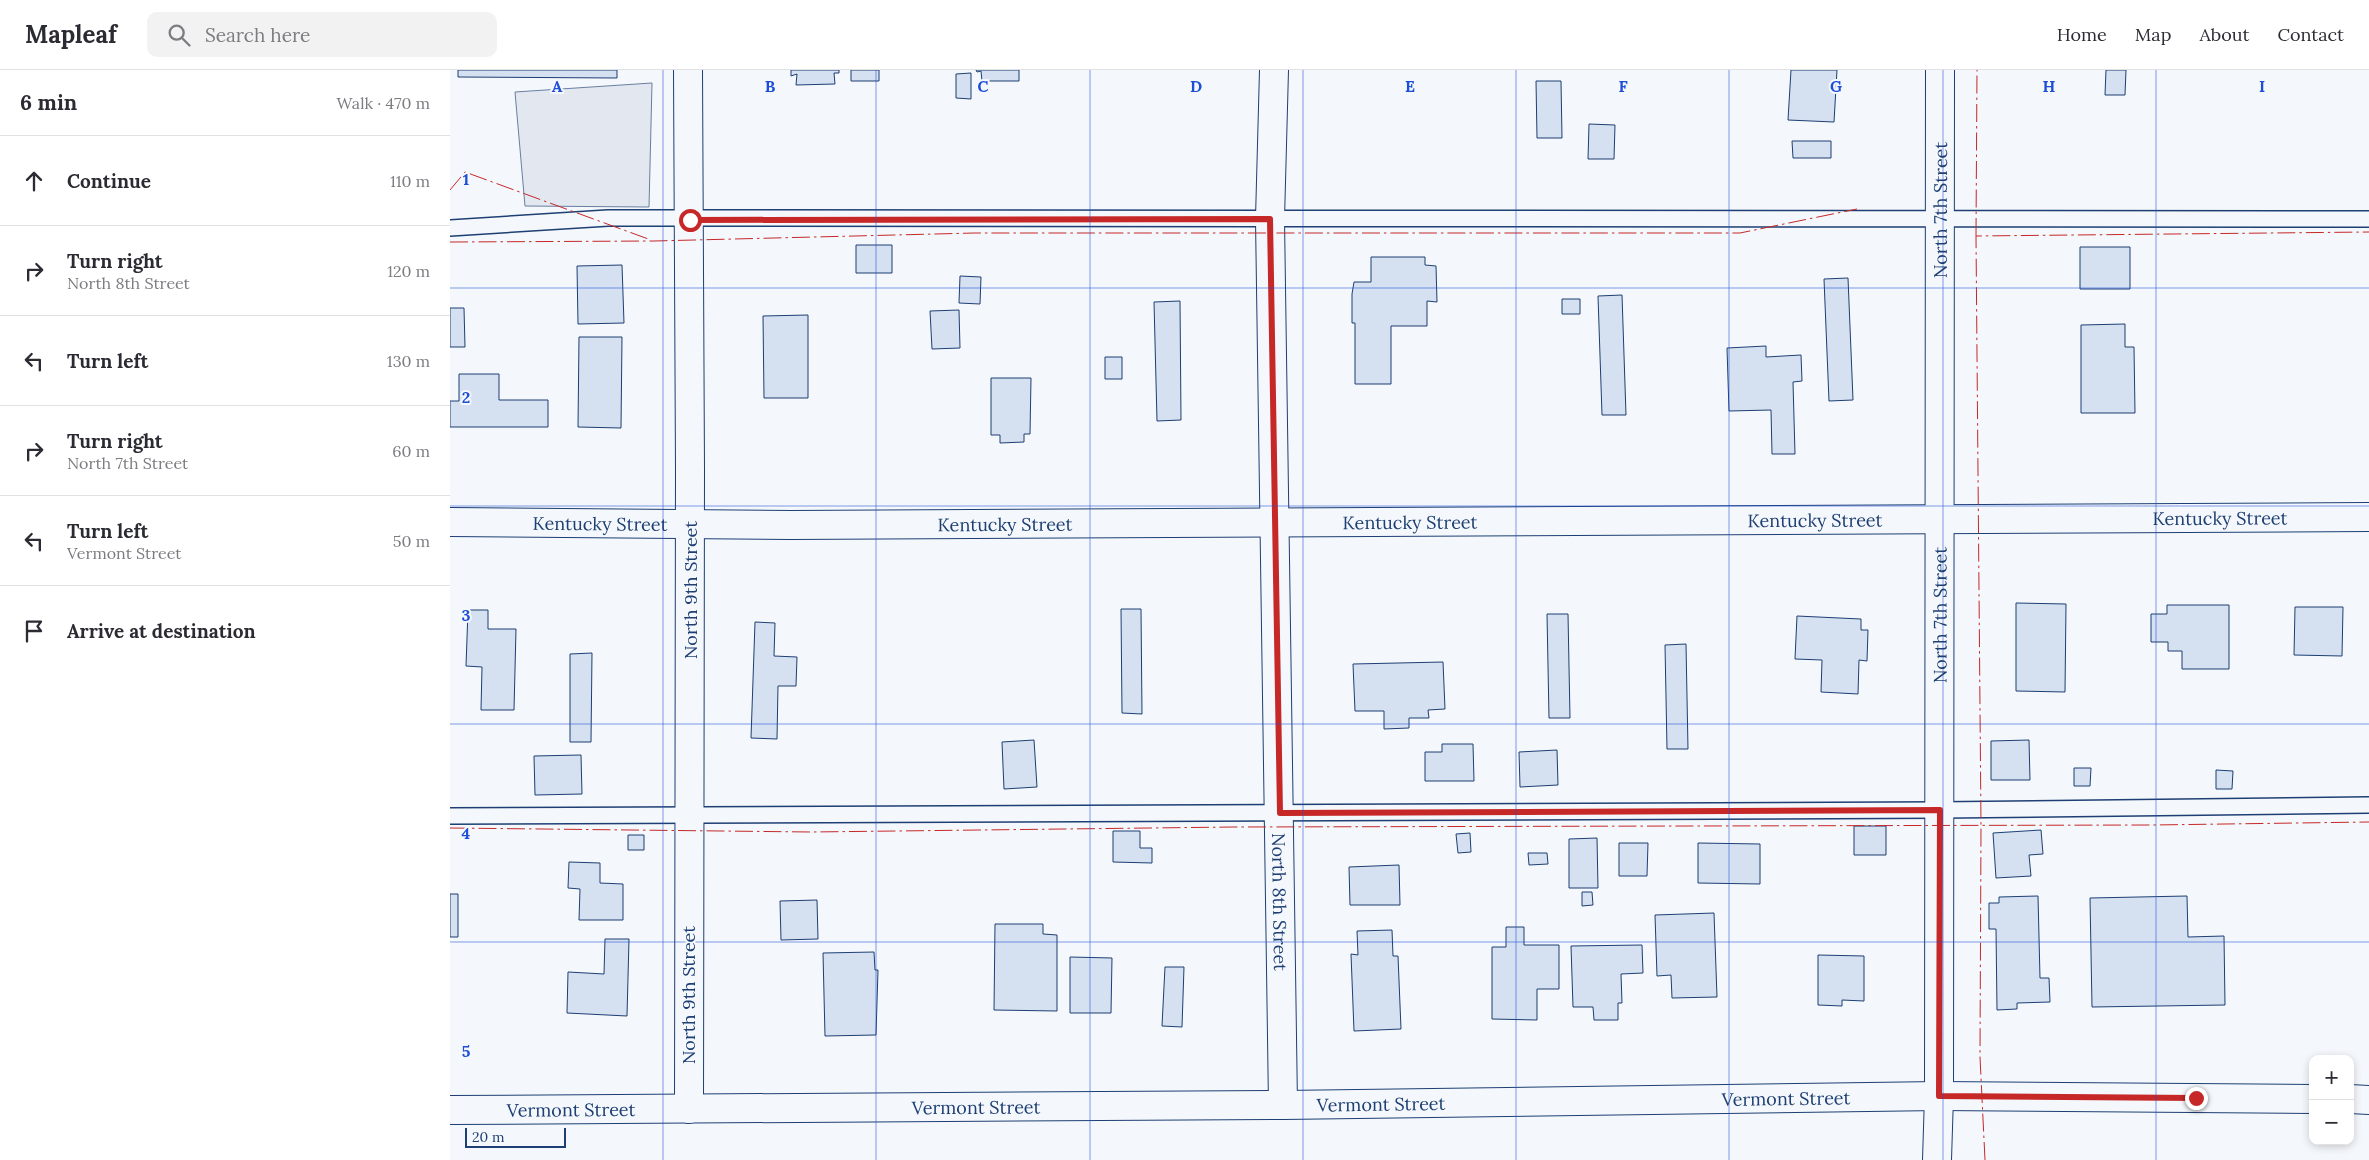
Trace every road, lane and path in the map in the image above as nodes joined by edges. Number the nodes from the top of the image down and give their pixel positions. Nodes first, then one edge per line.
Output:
1 (688, 70) edge
2 (1274, 70) edge
3 (1940, 70) edge
4 (1270, 219) junction
5 (1942, 219) junction
6 (2369, 219) edge
7 (690, 220) junction
8 (450, 228) edge
9 (2369, 517) edge
10 (1940, 518) junction
11 (450, 522) edge
12 (1276, 522) junction
13 (690, 523) junction
14 (2369, 805) edge
15 (1940, 810) junction
16 (1280, 813) junction
17 (688, 814) junction
18 (450, 816) edge
19 (1939, 1096) junction
20 (2309, 1099) edge
21 (2354, 1099) edge
22 (2369, 1100) edge
23 (1283, 1105) junction
24 (688, 1109) junction
25 (450, 1110) edge
26 (1937, 1160) edge

1 - 7 street, North 9th Street
2 - 4 street, North 8th Street
3 - 5 street, North 7th Street
4 - 5 lane
4 - 7 lane
4 - 12 street, North 8th Street
5 - 6 lane
5 - 10 street, North 7th Street
7 - 8 lane
7 - 13 street, North 9th Street
9 - 10 street, Kentucky Street
10 - 12 street, Kentucky Street
10 - 15 street, North 7th Street
11 - 13 street, Kentucky Street
12 - 13 street, Kentucky Street
12 - 16 street, North 8th Street
13 - 17 street, North 9th Street
14 - 15 lane
15 - 16 lane
15 - 19 street, North 7th Street
16 - 17 lane
16 - 23 street, North 8th Street
17 - 18 lane
17 - 24 street, North 9th Street
19 - 20 street, Vermont Street
19 - 23 street, Vermont Street
19 - 26 street, North 7th Street
21 - 22 street
23 - 24 street, Vermont Street
24 - 25 street, Vermont Street

